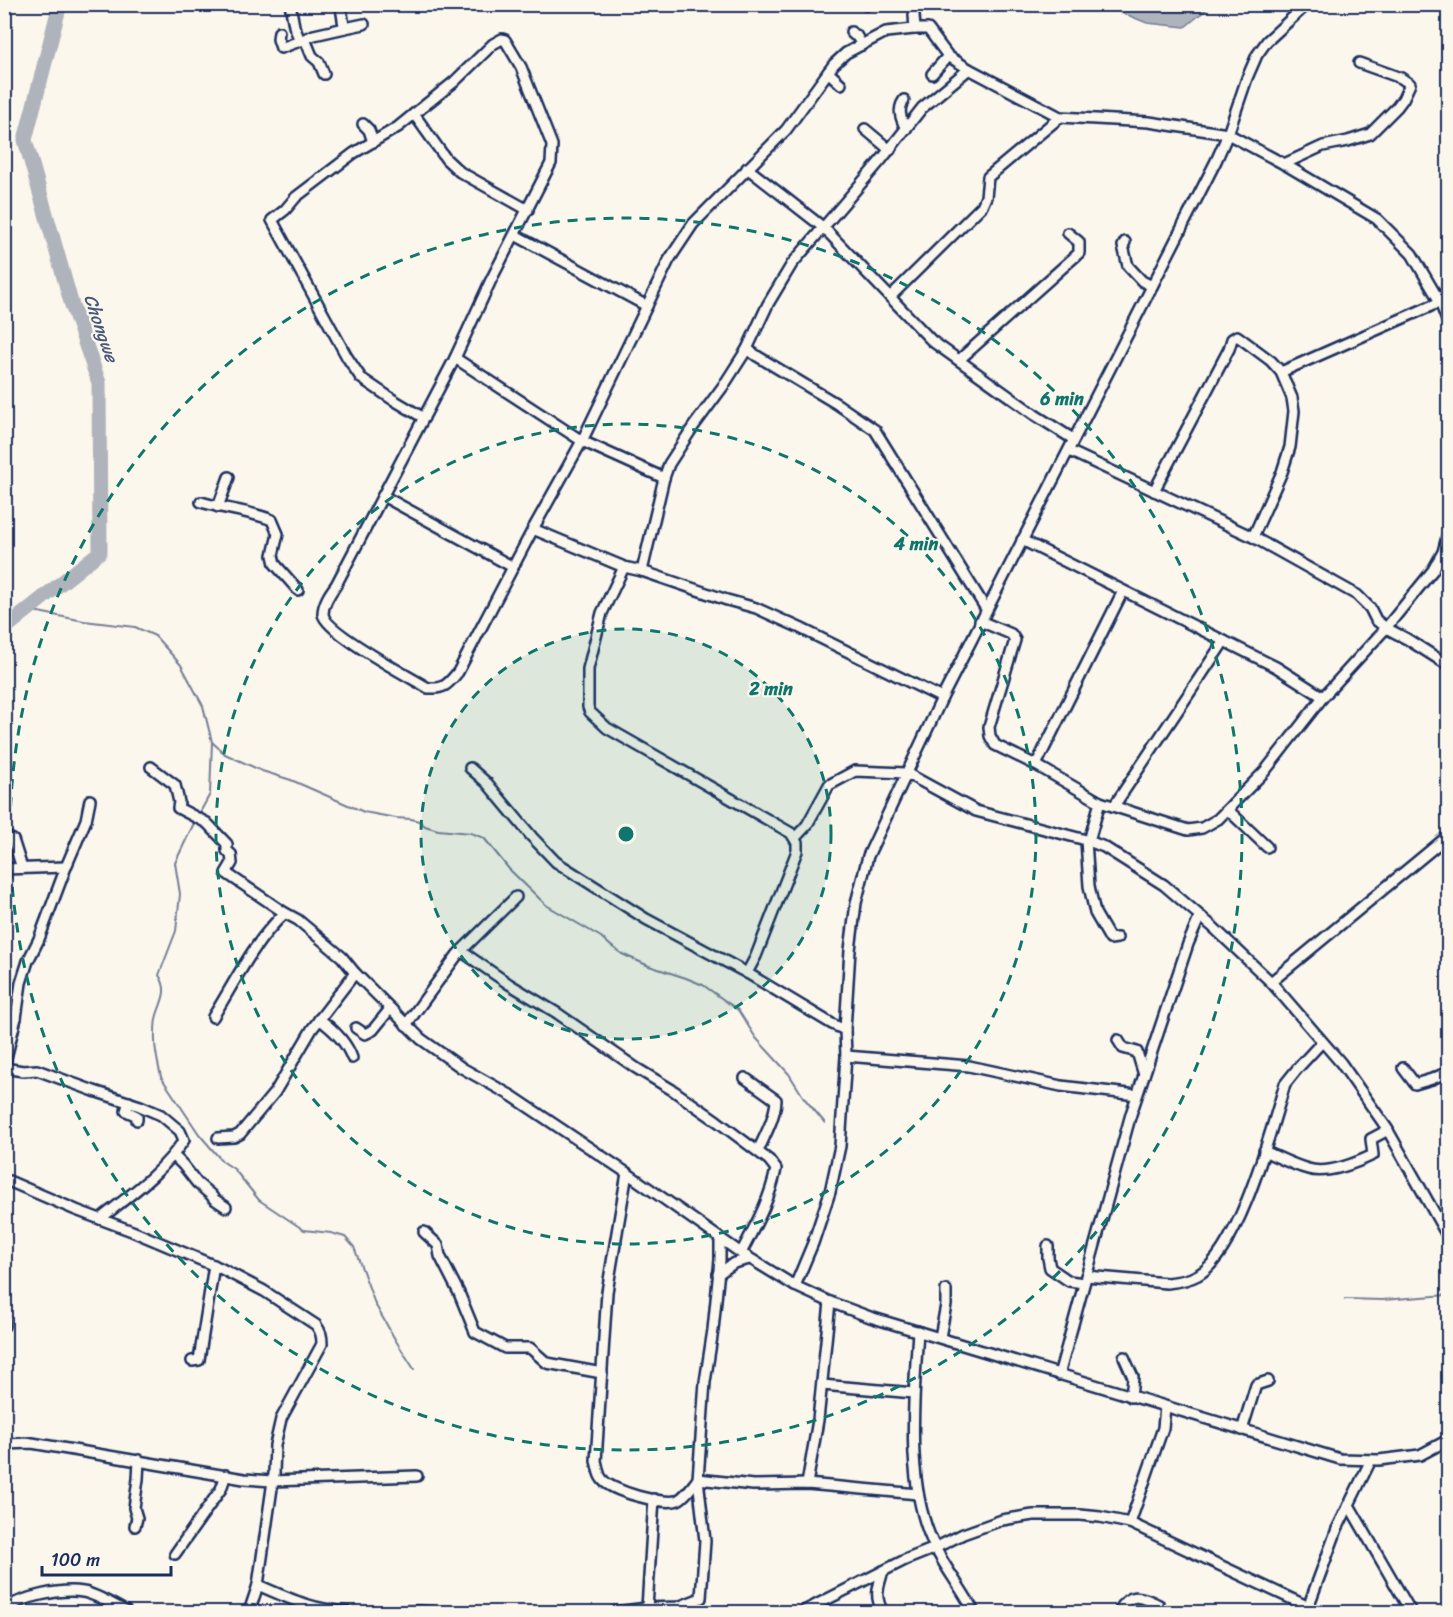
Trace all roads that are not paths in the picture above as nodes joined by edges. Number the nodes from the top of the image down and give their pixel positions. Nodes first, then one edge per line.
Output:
1 (290, 4) edge
2 (340, 5) edge
3 (1304, 7) dead end
4 (914, 15) dead end
5 (364, 24) dead end
6 (345, 28) junction
7 (915, 28) junction
8 (279, 32) dead end
9 (851, 32) dead end
10 (303, 40) junction
11 (862, 45) junction
12 (948, 56) junction
13 (1359, 63) dead end
14 (969, 69) junction
15 (828, 72) junction
16 (324, 74) dead end
17 (932, 74) dead end
18 (841, 84) dead end
19 (904, 100) dead end
20 (414, 114) junction
21 (1060, 117) junction
22 (363, 124) dead end
23 (865, 129) dead end
24 (906, 129) junction
25 (1228, 134) junction
26 (373, 142) junction
27 (890, 150) junction
28 (1284, 164) junction
29 (747, 168) junction
30 (528, 210) junction
31 (824, 228) junction
32 (1068, 233) dead end
33 (515, 235) junction
34 (1125, 242) dead end
35 (1152, 286) junction
36 (890, 297) junction
37 (1440, 302) junction
38 (647, 306) junction
39 (1449, 323) edge
40 (747, 349) junction
41 (455, 358) junction
42 (959, 360) junction
43 (1281, 372) junction
44 (424, 418) junction
45 (1073, 439) junction
46 (582, 441) junction
47 (1069, 451) junction
48 (229, 477) dead end
49 (664, 478) junction
50 (1154, 491) junction
51 (382, 496) junction
52 (201, 502) dead end
53 (218, 507) junction
54 (533, 529) junction
55 (1448, 534) edge
56 (1253, 537) junction
57 (1022, 540) junction
58 (513, 567) junction
59 (624, 567) junction
60 (642, 571) junction
61 (298, 590) dead end
62 (1123, 591) junction
63 (986, 609) junction
64 (980, 621) junction
65 (1386, 628) junction
66 (1224, 641) junction
67 (1449, 665) edge
68 (1323, 697) junction
69 (942, 698) junction
70 (1036, 765) junction
71 (151, 767) dead end
72 (470, 768) dead end
73 (906, 773) junction
74 (90, 800) dead end
75 (1100, 802) junction
76 (1114, 806) junction
77 (1228, 810) junction
78 (4, 836) edge
79 (1449, 836) edge
80 (795, 838) junction
81 (1087, 841) junction
82 (1267, 847) dead end
83 (66, 867) junction
84 (4, 868) edge
85 (22, 868) junction
86 (516, 897) dead end
87 (285, 913) junction
88 (1200, 916) junction
89 (1117, 938) dead end
90 (461, 951) junction
91 (355, 973) junction
92 (747, 973) junction
93 (1271, 982) junction
94 (390, 1008) junction
95 (4, 1012) edge
96 (213, 1017) dead end
97 (16, 1018) junction
98 (319, 1019) junction
99 (406, 1025) junction
100 (357, 1028) dead end
101 (845, 1030) junction
102 (1118, 1040) dead end
103 (1322, 1042) junction
104 (846, 1056) junction
105 (352, 1058) dead end
106 (4, 1067) edge
107 (1403, 1068) dead end
108 (1449, 1072) edge
109 (1144, 1075) junction
110 (745, 1078) dead end
111 (1137, 1095) junction
112 (129, 1102) junction
113 (137, 1120) dead end
114 (1388, 1130) junction
115 (218, 1138) dead end
116 (1264, 1151) junction
117 (758, 1152) junction
118 (174, 1156) junction
119 (627, 1173) junction
120 (4, 1179) edge
121 (226, 1207) dead end
122 (100, 1219) junction
123 (424, 1232) dead end
124 (1449, 1237) edge
125 (720, 1239) junction
126 (1048, 1246) dead end
127 (741, 1253) junction
128 (750, 1259) junction
129 (214, 1265) junction
130 (718, 1274) junction
131 (1085, 1280) junction
132 (795, 1286) junction
133 (946, 1290) dead end
134 (830, 1302) junction
135 (4, 1312) edge
136 (4, 1326) edge
137 (918, 1331) junction
138 (940, 1337) junction
139 (1124, 1358) dead end
140 (192, 1361) dead end
141 (602, 1373) junction
142 (1059, 1375) junction
143 (1268, 1381) dead end
144 (822, 1385) junction
145 (914, 1393) junction
146 (1131, 1397) junction
147 (1165, 1407) junction
148 (1242, 1430) junction
149 (1449, 1440) edge
150 (4, 1444) edge
151 (139, 1460) junction
152 (1371, 1460) junction
153 (226, 1475) junction
154 (417, 1476) dead end
155 (698, 1479) junction
156 (272, 1481) junction
157 (807, 1484) junction
158 (918, 1494) junction
159 (654, 1499) junction
160 (1349, 1505) junction
161 (1130, 1523) junction
162 (135, 1526) dead end
163 (935, 1548) junction
164 (175, 1554) dead end
165 (884, 1571) junction
166 (258, 1586) junction
167 (1159, 1605) dead end
168 (647, 1608) junction
169 (4, 1609) edge
170 (1308, 1610) edge
171 (324, 1611) edge
172 (127, 1612) edge
173 (249, 1612) edge
174 (348, 1612) edge
175 (383, 1612) edge
176 (434, 1612) edge
177 (614, 1612) edge
178 (802, 1612) edge
179 (883, 1612) edge
180 (974, 1612) edge
181 (1119, 1612) edge
182 (1411, 1612) edge

1 - 10 street
2 - 6 street
3 - 25 street
4 - 7 street
5 - 6 street
6 - 10 street
7 - 11 street
7 - 12 street
8 - 10 street
9 - 11 street
10 - 16 street
11 - 15 street
12 - 14 street
12 - 17 street
13 - 28 street
14 - 21 street
14 - 24 street
15 - 18 street
15 - 29 street
19 - 24 street
20 - 26 street
20 - 30 street
20 - 30 street
21 - 25 street
21 - 36 street
22 - 26 street
23 - 27 street
24 - 27 street
25 - 28 street
25 - 35 street
26 - 44 street
27 - 31 street
28 - 37 street
29 - 31 street
29 - 38 street
30 - 33 street
31 - 36 street
31 - 40 street
32 - 42 street
33 - 38 street
33 - 41 street
34 - 35 street
35 - 45 street
36 - 42 street
37 - 39 street
37 - 43 street
38 - 46 street
40 - 49 street
40 - 63 street
41 - 44 street
41 - 46 street
42 - 45 street
43 - 50 street
43 - 56 street
44 - 51 street
45 - 47 street
46 - 49 street
46 - 54 street
47 - 50 street
47 - 57 street
48 - 53 street
49 - 60 street
50 - 56 street
51 - 58 street
51 - 58 street
52 - 53 street
53 - 61 street
54 - 58 street
54 - 59 street
55 - 65 street
56 - 65 street
57 - 62 street
57 - 63 street
59 - 60 street
59 - 80 street
60 - 69 street
62 - 66 street
62 - 70 street
63 - 64 street
64 - 69 street
64 - 70 street
65 - 67 street
65 - 68 street
66 - 68 street
66 - 76 street
68 - 77 street
69 - 73 street
70 - 75 street
71 - 87 street
72 - 92 street
73 - 80 street
73 - 81 street
73 - 101 street
74 - 83 street
75 - 76 street
75 - 81 street
76 - 77 street
77 - 82 street
78 - 85 street
79 - 93 street
80 - 92 street
81 - 88 street
81 - 89 street
83 - 85 street
83 - 97 street
84 - 85 street
86 - 90 street
87 - 91 street
87 - 96 street
88 - 93 street
88 - 109 street
90 - 99 street
90 - 117 street
91 - 94 street
91 - 98 street
92 - 101 street
93 - 103 street
94 - 99 street
94 - 100 street
95 - 97 street
97 - 106 street
98 - 105 street
98 - 115 street
99 - 119 street
101 - 104 street
102 - 109 street
103 - 114 street
103 - 116 street
104 - 111 street
104 - 132 street
106 - 112 street
107 - 108 street
109 - 111 street
110 - 117 street
111 - 131 street
112 - 113 street
112 - 118 street
114 - 116 street
114 - 124 street
116 - 131 street
117 - 127 street
118 - 121 street
118 - 122 street
119 - 125 street
119 - 141 street
120 - 122 street
122 - 129 street
123 - 141 street
125 - 127 street
125 - 130 street
126 - 131 street
127 - 128 street
128 - 130 street
128 - 132 street
129 - 140 street
129 - 156 street
130 - 155 street
131 - 142 street
132 - 134 street
133 - 138 street
134 - 137 street
134 - 144 street
135 - 136 street
137 - 138 street
137 - 145 street
138 - 142 street
139 - 146 street
141 - 159 street
142 - 146 street
143 - 148 street
144 - 145 street
144 - 157 street
145 - 158 street
146 - 147 street
147 - 148 street
147 - 161 street
148 - 152 street
149 - 152 street
150 - 151 street
151 - 153 street
151 - 162 street
152 - 160 street
153 - 156 street
153 - 164 street
154 - 156 street
155 - 157 street
155 - 159 street
155 - 168 street
156 - 166 street
157 - 158 street
158 - 163 street
159 - 168 street
160 - 170 street
160 - 182 street
161 - 163 street
161 - 170 street
163 - 165 street
163 - 180 street
165 - 178 street
165 - 179 street
166 - 171 street
166 - 173 street
167 - 181 street
168 - 177 street
169 - 172 street
171 - 174 street
175 - 176 street

